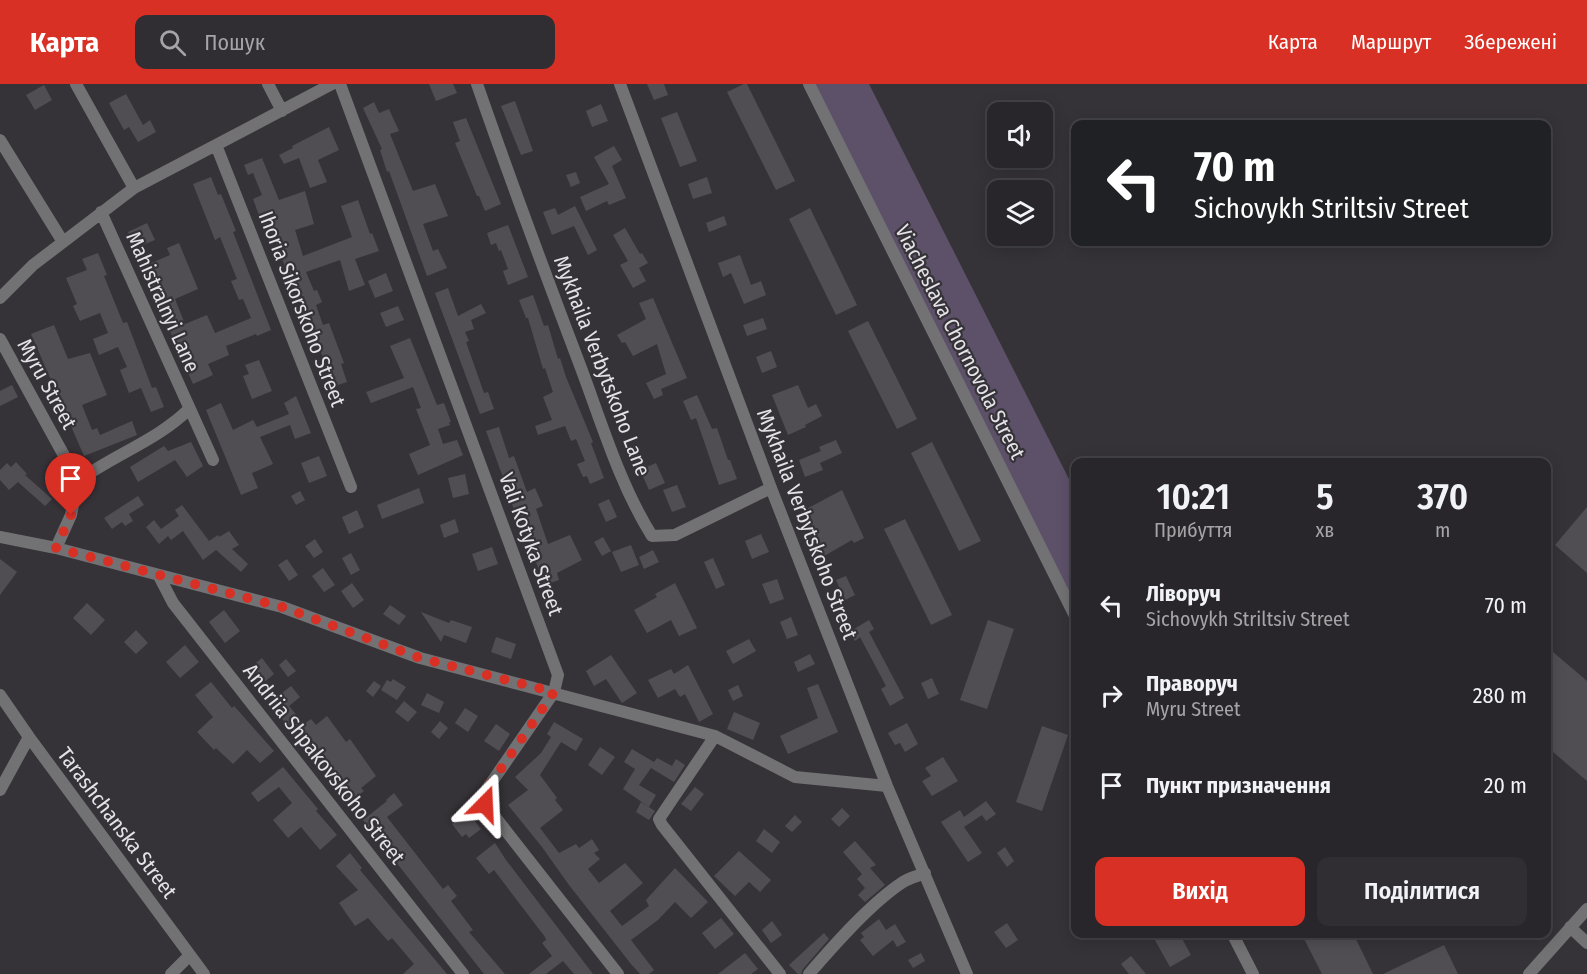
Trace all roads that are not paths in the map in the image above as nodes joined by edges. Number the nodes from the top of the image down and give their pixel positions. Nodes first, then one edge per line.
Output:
1 (76, 84) edge
2 (268, 84) edge
3 (332, 84) edge
4 (340, 84) edge
5 (477, 84) edge
6 (620, 84) edge
7 (808, 84) edge
8 (282, 111) junction
9 (0, 140) edge
10 (216, 145) junction
11 (134, 188) junction
12 (101, 212) junction
13 (63, 242) junction
14 (0, 298) edge
15 (0, 339) edge
16 (189, 409) junction
17 (213, 460) dead end
18 (78, 481) junction
19 (351, 487) dead end
20 (771, 488) junction
21 (0, 537) edge
22 (56, 548) junction
23 (159, 576) junction
24 (1071, 608) edge
25 (554, 692) junction
26 (0, 695) edge
27 (715, 736) junction
28 (29, 737) junction
29 (887, 786) junction
30 (0, 790) edge
31 (925, 873) junction
32 (1587, 909) edge
33 (1570, 927) junction
34 (1235, 938) edge
35 (1587, 943) edge
36 (190, 955) junction
37 (171, 974) edge
38 (204, 974) edge
39 (463, 974) edge
40 (618, 974) edge
41 (780, 974) edge
42 (809, 974) edge
43 (967, 974) edge
44 (1253, 974) edge
45 (1529, 974) edge

1 - 11 street
2 - 8 street
3 - 8 street
4 - 25 street, Vali Kotyka Street
5 - 20 street, Mykhaila Verbytskoho Lane
6 - 20 street, Mykhaila Verbytskoho Street
7 - 24 street, Viacheslava Chornovola Street
8 - 10 street
9 - 13 street
10 - 11 street
10 - 19 street, Ihoria Sikorskoho Street
11 - 12 street
12 - 13 street
12 - 16 street, Mahistralnyi Lane
13 - 14 street
15 - 18 street, Myru Street
16 - 17 street, Mahistralnyi Lane
16 - 18 street
18 - 22 street
20 - 29 street, Mykhaila Verbytskoho Street
21 - 22 street
22 - 23 street
23 - 25 street
23 - 39 street, Andriia Shpakovskoho Street
25 - 27 street
25 - 40 street
26 - 28 street, Tarashchanska Street
27 - 29 street
27 - 41 street
28 - 30 street
28 - 36 street, Tarashchanska Street
29 - 31 street, Mykhaila Verbytskoho Street
31 - 42 street
31 - 43 street, Mykhaila Verbytskoho Street
32 - 33 street
33 - 35 street
33 - 45 street
34 - 44 street
36 - 37 street
36 - 38 street, Tarashchanska Street

